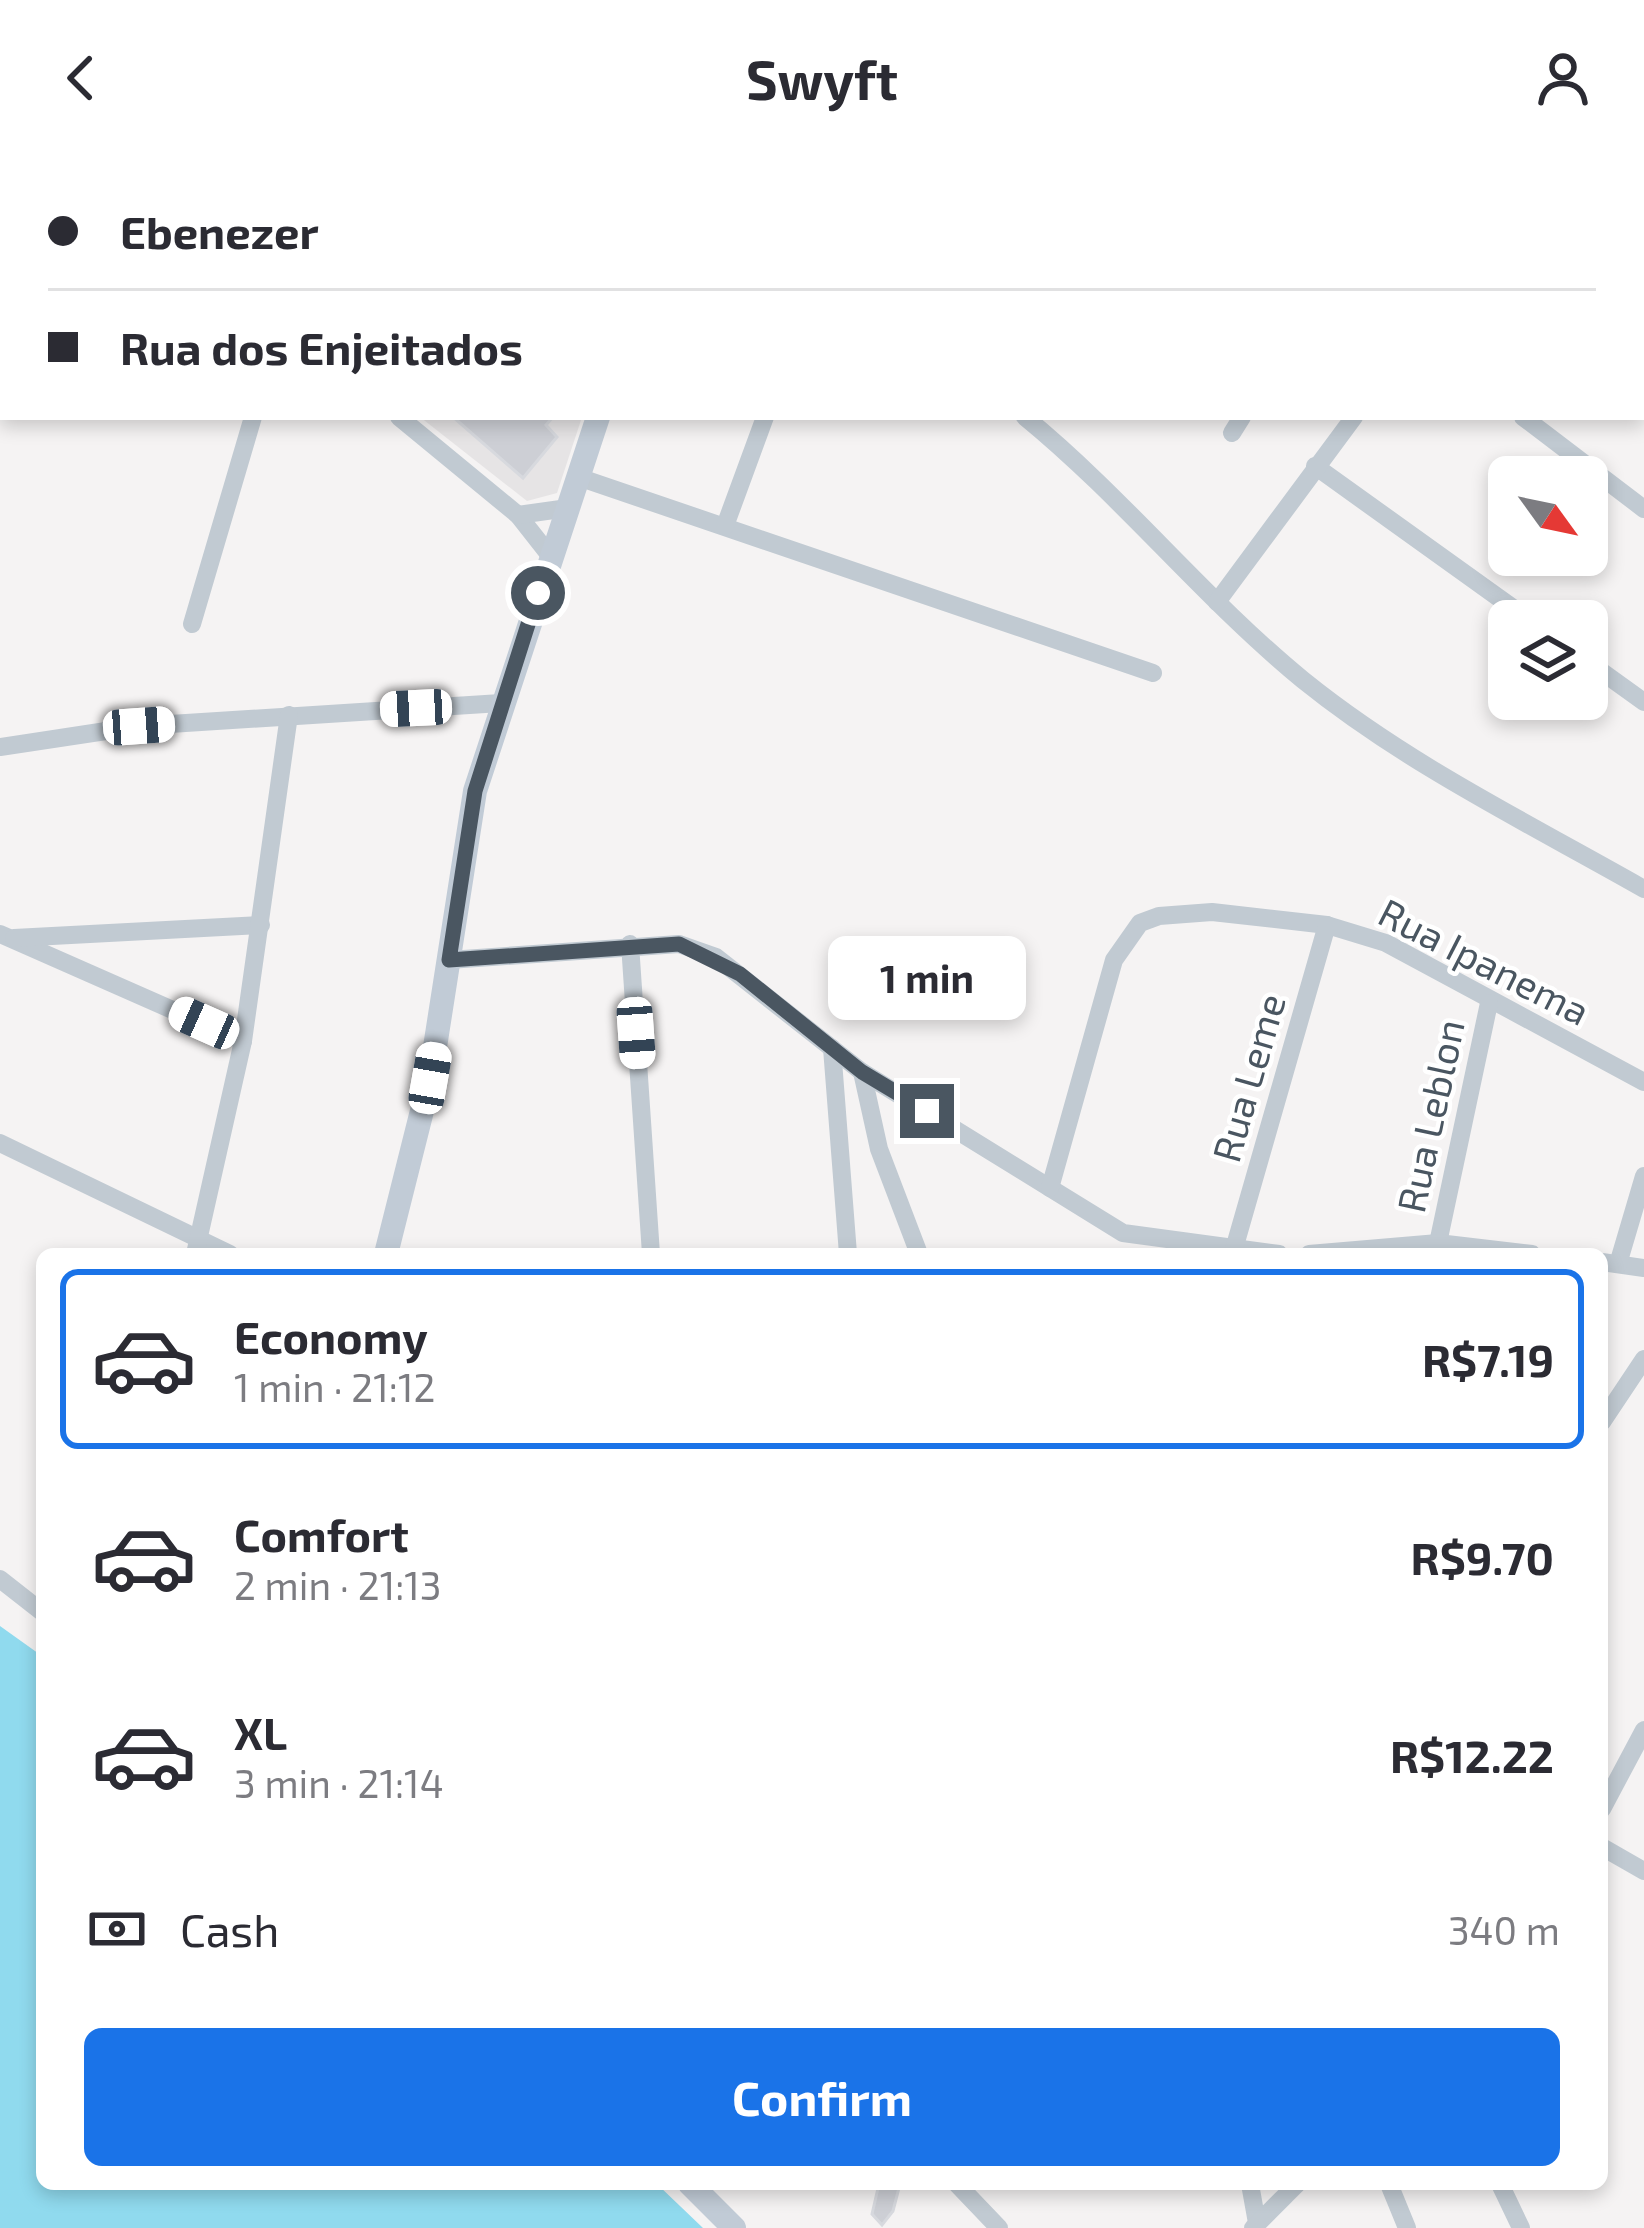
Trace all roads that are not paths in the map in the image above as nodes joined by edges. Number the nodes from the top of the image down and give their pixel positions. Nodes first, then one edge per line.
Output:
1 (253, 420) edge
2 (403, 420) edge
3 (597, 420) edge
4 (764, 420) edge
5 (1028, 420) edge
6 (1352, 420) edge
7 (1526, 420) edge
8 (1315, 466) junction
9 (578, 477) junction
10 (568, 508) junction
11 (1644, 509) edge
12 (518, 515) junction
13 (725, 526) junction
14 (551, 557) junction
15 (1502, 600) edge
16 (1217, 602) junction
17 (192, 624) dead end
18 (1153, 673) dead end
19 (1608, 677) edge
20 (1644, 702) edge
21 (501, 703) junction
22 (289, 715) junction
23 (0, 746) edge
24 (1644, 889) edge
25 (261, 925) junction
26 (1328, 925) junction
27 (5, 936) edge
28 (630, 944) junction
29 (449, 960) junction
30 (1489, 1003) junction
31 (243, 1040) junction
32 (832, 1048) junction
33 (862, 1072) junction
34 (1644, 1082) edge
35 (0, 1143) edge
36 (1644, 1176) edge
37 (1050, 1188) junction
38 (1123, 1233) junction
39 (1438, 1243) junction
40 (198, 1247) edge
41 (388, 1248) edge
42 (651, 1248) edge
43 (848, 1248) edge
44 (917, 1248) edge
45 (1129, 1248) edge
46 (1227, 1248) edge
47 (1234, 1248) edge
48 (1379, 1248) edge
49 (1481, 1248) edge
50 (1610, 1263) edge
51 (1644, 1268) edge
52 (1644, 1359) edge
53 (1608, 1413) edge
54 (0, 1579) edge
55 (36, 1607) edge
56 (1644, 1730) edge
57 (1608, 1798) edge
58 (1608, 1850) edge
59 (1644, 1871) edge
60 (696, 2190) edge
61 (963, 2190) edge
62 (1249, 2190) edge
63 (1292, 2190) edge
64 (1391, 2190) edge
65 (1503, 2190) edge
66 (1255, 2226) edge
67 (734, 2228) edge
68 (999, 2228) edge
69 (1407, 2228) edge
70 (1520, 2228) edge

1 - 17 street
2 - 12 street
3 - 9 street
4 - 13 street
5 - 16 street
6 - 8 street
7 - 11 street
8 - 15 street
8 - 16 street
9 - 10 street
9 - 13 street
10 - 12 street
10 - 14 street
12 - 14 street
13 - 18 street
14 - 21 street
16 - 24 street
19 - 20 street
21 - 22 street
21 - 29 street
22 - 23 street
22 - 25 street
25 - 27 street
25 - 31 street
26 - 30 street, Rua Ipanema
26 - 37 street, Rua Ipanema
26 - 47 street, Rua Leme
27 - 31 street
28 - 29 street
28 - 32 street
28 - 42 street
29 - 41 street
30 - 34 street, Rua Ipanema
30 - 39 street, Rua Leblon
31 - 40 street
32 - 33 street
32 - 43 street
33 - 37 street
33 - 44 street
35 - 40 street
36 - 50 street
37 - 38 street
38 - 45 street
38 - 46 street
39 - 48 street
39 - 49 street
50 - 51 street
52 - 53 street
54 - 55 street
56 - 57 street
58 - 59 street
60 - 67 street
61 - 68 street
62 - 66 street
63 - 66 street
64 - 69 street
65 - 70 street

